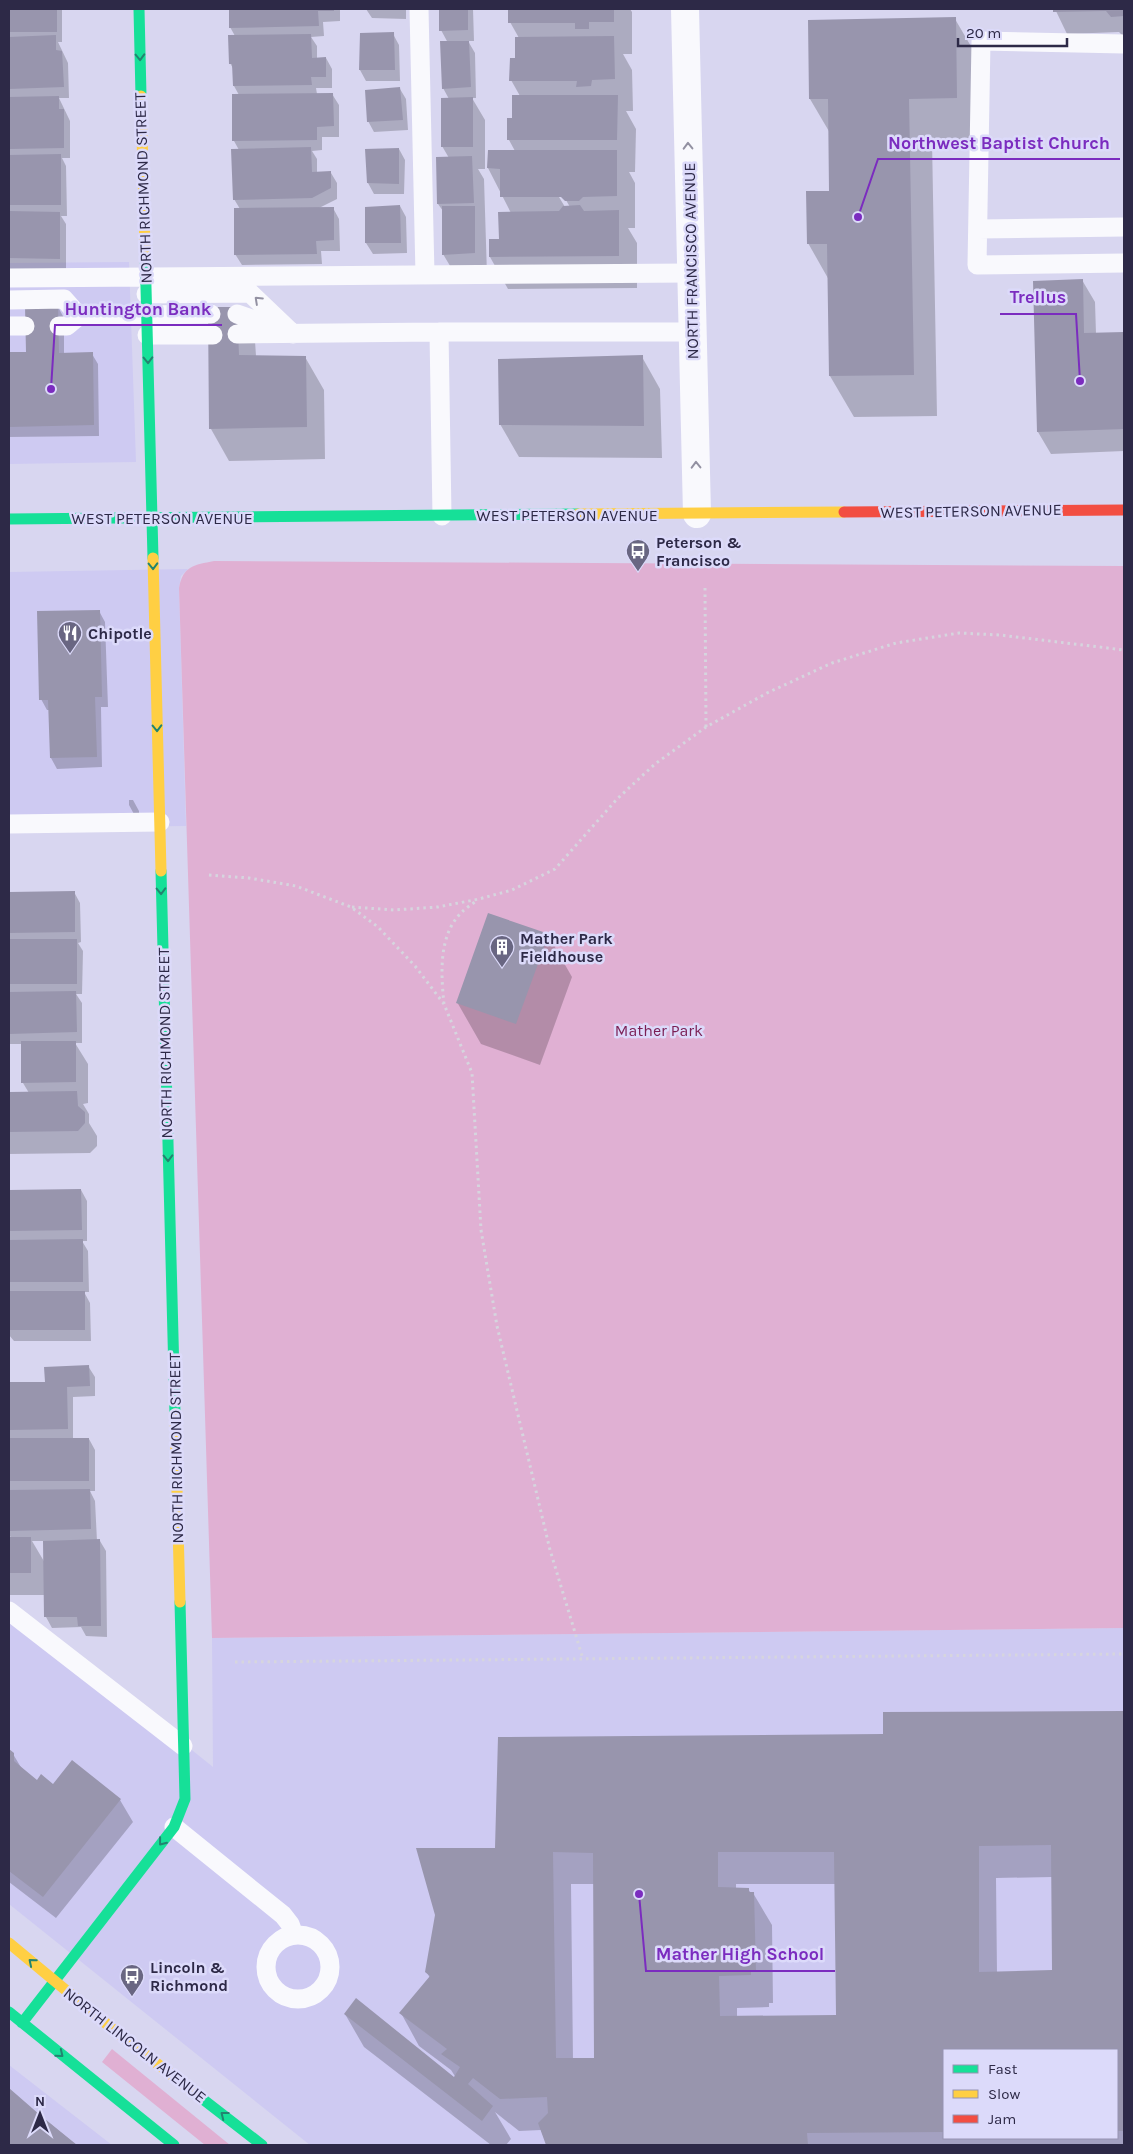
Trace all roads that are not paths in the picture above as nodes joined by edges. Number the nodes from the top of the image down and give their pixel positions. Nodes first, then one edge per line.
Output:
1 (139, 9) edge
2 (419, 9) edge
3 (685, 9) edge
4 (1124, 44) edge
5 (1124, 227) edge
6 (978, 229) junction
7 (1124, 263) edge
8 (691, 273) junction
9 (426, 274) junction
10 (9, 278) edge
11 (146, 285) junction
12 (9, 300) edge
13 (211, 314) dead end
14 (237, 314) dead end
15 (79, 316) junction
16 (147, 316) junction
17 (59, 326) dead end
18 (439, 332) junction
19 (692, 332) junction
20 (237, 334) dead end
21 (293, 334) junction
22 (213, 335) dead end
23 (147, 336) junction
24 (1124, 510) edge
25 (697, 514) junction
26 (442, 516) junction
27 (152, 517) junction
28 (9, 519) edge
29 (160, 822) junction
30 (9, 824) edge
31 (9, 1611) edge
32 (183, 1746) junction
33 (174, 1827) junction
34 (294, 1935) dead end
35 (9, 1943) edge
36 (54, 1981) junction
37 (9, 2012) edge
38 (22, 2023) junction
39 (174, 2145) edge
40 (262, 2145) edge

1 -> 11 street, NORTH RICHMOND STREET
2 - 9 lane
8 -> 3 street, NORTH FRANCISCO AVENUE
4 - 6 lane
5 - 6 lane
6 - 7 lane
8 - 9 lane
8 - 19 street, NORTH FRANCISCO AVENUE
9 - 11 lane
10 - 11 lane
11 - 16 street, NORTH RICHMOND STREET
21 -> 11 lane
12 - 15 lane
13 - 16 lane
14 - 21 lane
15 - 16 lane
15 - 17 lane
16 - 23 street, NORTH RICHMOND STREET
18 - 19 lane
18 - 21 lane
18 - 26 lane
25 -> 19 street, NORTH FRANCISCO AVENUE
20 - 21 lane
22 - 23 lane
23 -> 27 street, NORTH RICHMOND STREET
24 - 25 street, WEST PETERSON AVENUE
25 - 26 street, WEST PETERSON AVENUE
26 - 27 street, WEST PETERSON AVENUE
27 - 28 street, WEST PETERSON AVENUE
27 -> 29 street, NORTH RICHMOND STREET
29 - 30 lane
29 -> 32 street, NORTH RICHMOND STREET
31 - 32 lane
32 - 33 street, NORTH RICHMOND STREET
33 - 34 lane
33 -> 36 street, NORTH RICHMOND STREET
36 -> 35 street, NORTH LINCOLN AVENUE
36 - 38 street, NORTH RICHMOND STREET
40 -> 36 street, NORTH LINCOLN AVENUE
37 - 38 street
38 -> 39 street

